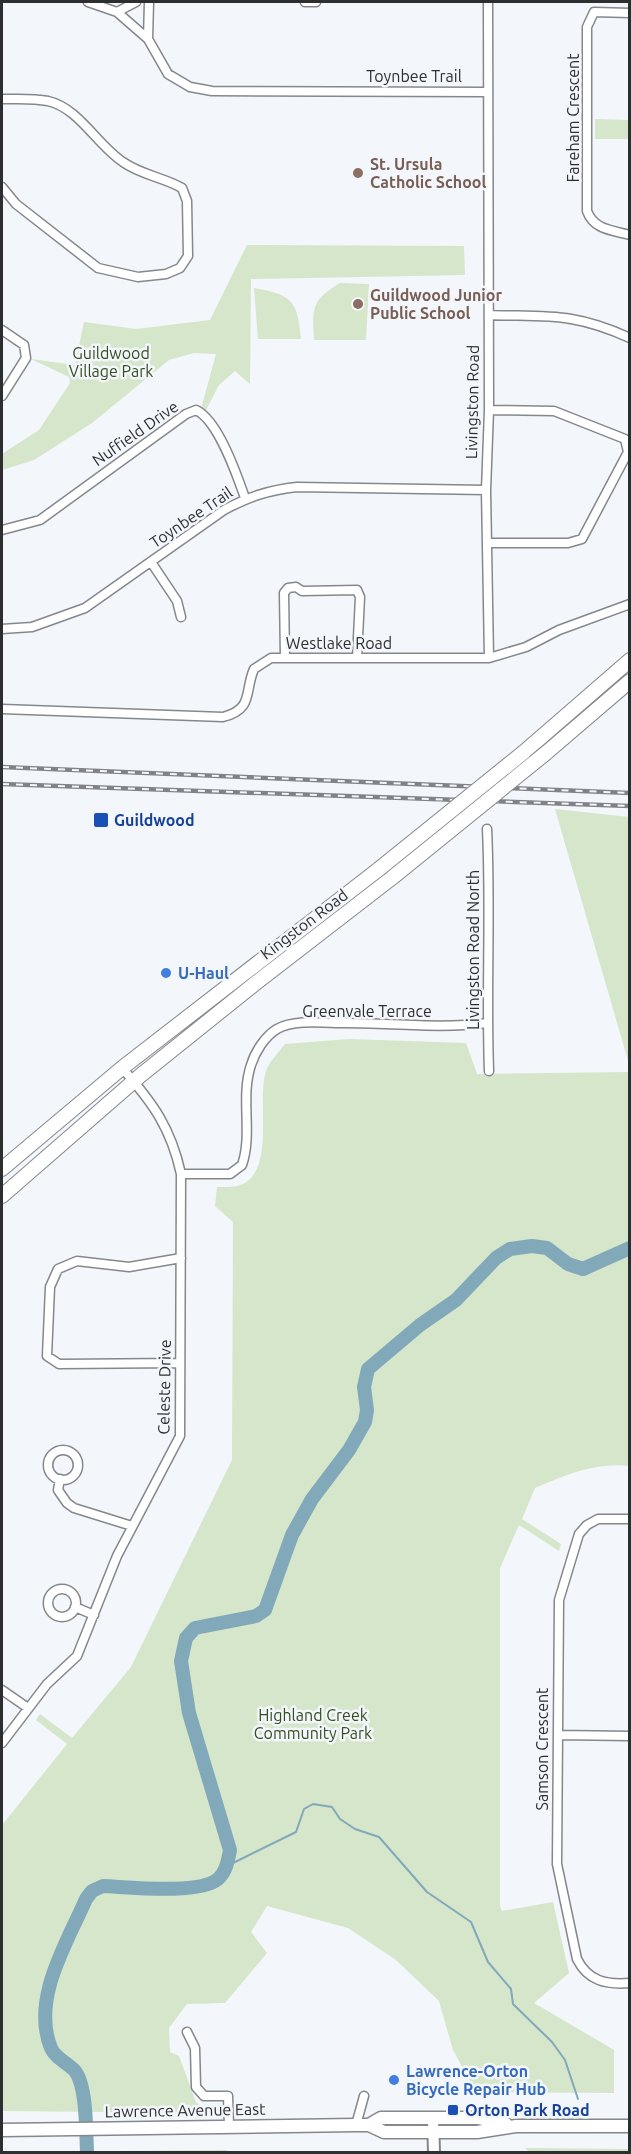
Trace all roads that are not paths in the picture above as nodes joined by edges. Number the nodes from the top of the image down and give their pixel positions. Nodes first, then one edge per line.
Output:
1 (88, 2) edge
2 (136, 2) edge
3 (149, 2) edge
4 (305, 2) edge
5 (316, 2) edge
6 (488, 2) edge
7 (117, 12) junction
8 (630, 13) edge
9 (148, 39) junction
10 (488, 92) junction
11 (2, 99) edge
12 (2, 187) edge
13 (630, 235) edge
14 (489, 315) junction
15 (2, 330) edge
16 (630, 338) edge
17 (2, 396) edge
18 (489, 410) junction
19 (486, 490) junction
20 (245, 498) junction
21 (2, 530) edge
22 (488, 543) junction
23 (151, 562) junction
24 (630, 604) edge
25 (181, 617) dead end
26 (2, 629) edge
27 (285, 658) junction
28 (357, 658) junction
29 (489, 658) junction
30 (630, 660) edge
31 (630, 681) edge
32 (2, 709) edge
33 (487, 830) dead end
34 (487, 1023) junction
35 (122, 1068) junction
36 (489, 1071) dead end
37 (134, 1081) junction
38 (2, 1169) edge
39 (181, 1174) junction
40 (2, 1196) edge
41 (181, 1258) junction
42 (180, 1363) junction
43 (60, 1479) dead end
44 (630, 1519) edge
45 (132, 1526) junction
46 (75, 1607) dead end
47 (94, 1615) junction
48 (2, 1690) edge
49 (28, 1708) junction
50 (558, 1735) junction
51 (630, 1736) edge
52 (2, 1743) edge
53 (630, 1983) edge
54 (187, 2032) dead end
55 (364, 2096) dead end
56 (433, 2118) junction
57 (363, 2125) junction
58 (223, 2126) junction
59 (516, 2126) junction
60 (630, 2126) edge
61 (2, 2130) edge
62 (433, 2132) junction
63 (434, 2152) edge

1 - 7 street, Toynbee Trail
2 - 7 street
3 - 9 street
4 - 5 street
6 - 10 street, Livingston Road
7 - 9 street, Toynbee Trail
8 - 13 street, Fareham Crescent
9 - 10 street, Toynbee Trail
10 - 14 street, Livingston Road
11 - 12 street
14 - 16 street
14 - 18 street, Livingston Road
15 - 17 street
18 - 19 street, Livingston Road
18 - 22 street
19 - 20 street, Toynbee Trail
19 - 22 street, Livingston Road
20 - 21 street, Nuffield Drive
20 - 23 street, Toynbee Trail
22 - 29 street, Livingston Road
23 - 25 street
23 - 26 street, Toynbee Trail
24 - 29 street, Westlake Road
27 - 28 street, Westlake Road
27 - 28 street
27 - 32 street, Westlake Road
28 - 29 street, Westlake Road
30 - 35 main road, Kingston Road, bridge
31 - 37 main road, Kingston Road, bridge
33 - 34 street, Livingston Road North
34 - 36 street, Livingston Road North
34 - 39 street, Greenvale Terrace
35 - 37 street, Celeste Drive
35 - 38 main road, Kingston Road
37 - 39 street, Celeste Drive
37 - 40 main road, Kingston Road
39 - 41 street, Celeste Drive
41 - 42 street, Celeste Drive
41 - 42 street
42 - 45 street, Celeste Drive
43 - 45 street
44 - 50 street, Samson Crescent
45 - 47 street, Celeste Drive
46 - 47 street
47 - 49 street, Celeste Drive
48 - 49 street
49 - 52 street, Celeste Drive
50 - 51 street
50 - 53 street, Samson Crescent
54 - 58 street
55 - 57 street
56 - 57 main road, Lawrence Avenue East
56 - 59 main road, Lawrence Avenue East
56 - 62 street
57 - 58 main road, Lawrence Avenue East
57 - 62 main road, Lawrence Avenue East
58 - 61 main road, Lawrence Avenue East
59 - 60 main road, Lawrence Avenue East
59 - 62 main road, Lawrence Avenue East
62 - 63 street

